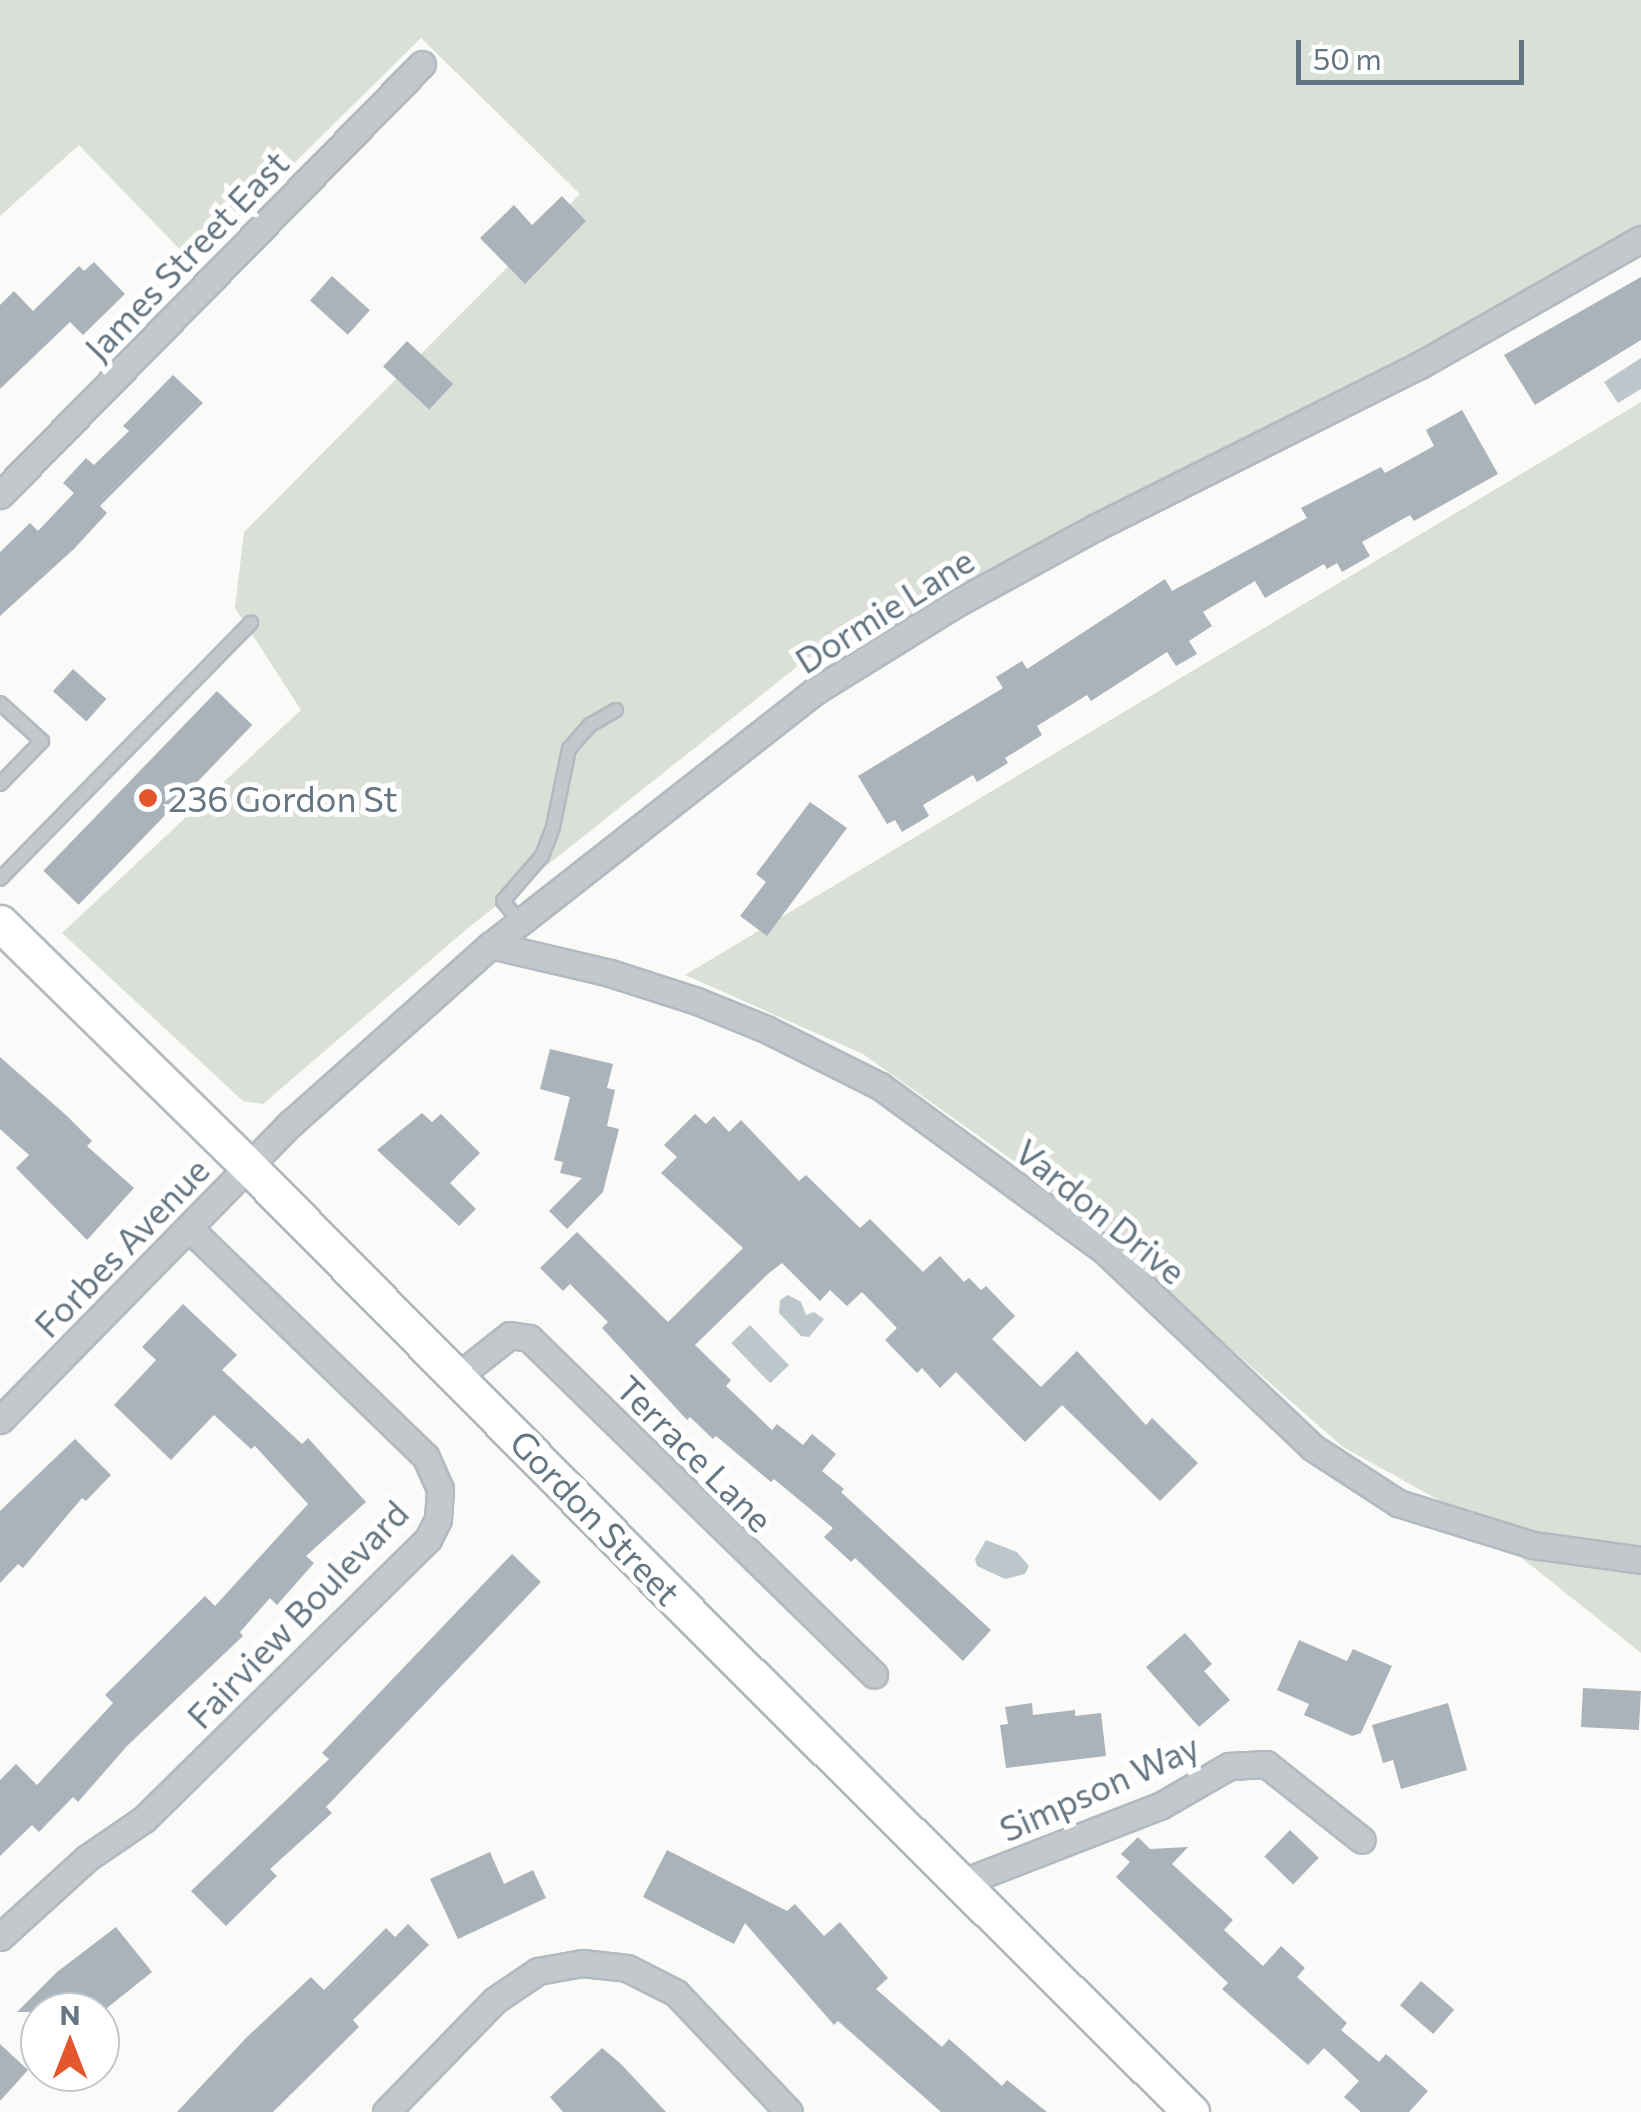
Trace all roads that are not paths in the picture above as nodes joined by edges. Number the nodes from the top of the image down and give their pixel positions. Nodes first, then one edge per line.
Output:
1 (422, 64) dead end
2 (1641, 239) edge
3 (0, 495) edge
4 (252, 623) dead end
5 (0, 703) edge
6 (616, 710) dead end
7 (0, 784) edge
8 (0, 879) edge
9 (520, 922) junction
10 (0, 923) edge
11 (491, 945) junction
12 (249, 1166) junction
13 (189, 1228) junction
14 (458, 1376) junction
15 (0, 1420) edge
16 (1641, 1560) edge
17 (874, 1676) dead end
18 (1362, 1840) dead end
19 (961, 1883) junction
20 (0, 1937) edge
21 (386, 2112) edge
22 (789, 2112) edge
23 (1192, 2112) edge

1 - 3 street, James Street East
2 - 9 street, Dormie Lane
4 - 8 lane
5 - 7 lane
6 - 9 lane
9 - 11 street, Dormie Lane
10 - 12 main road, Gordon Street
11 - 12 street, Dormie Lane
11 - 16 street, Vardon Drive
12 - 13 street, Forbes Avenue
12 - 14 main road, Gordon Street
13 - 15 street, Forbes Avenue
13 - 20 street, Fairview Boulevard
14 - 17 street, Terrace Lane
14 - 19 main road, Gordon Street
18 - 19 street, Simpson Way
19 - 23 main road, Gordon Street
21 - 22 street

